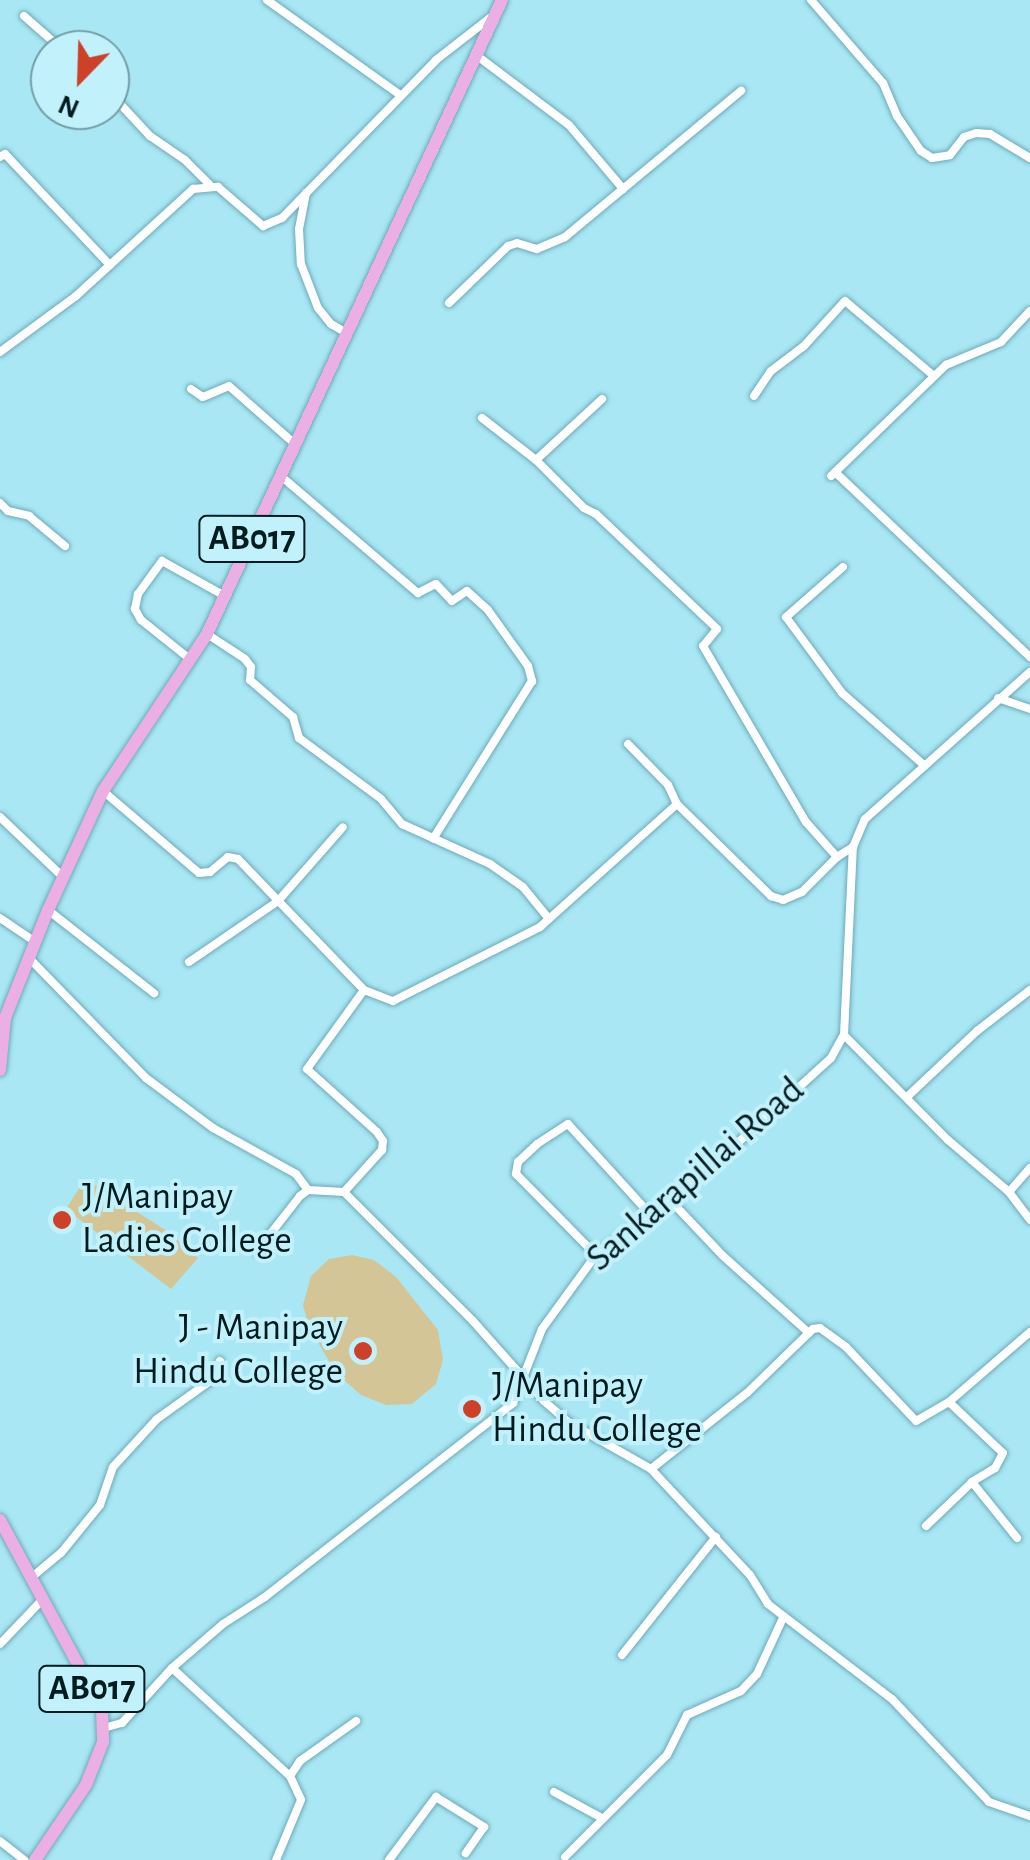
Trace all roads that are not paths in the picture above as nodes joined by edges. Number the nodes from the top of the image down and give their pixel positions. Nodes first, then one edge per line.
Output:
1 (267, 0) edge
2 (502, 0) edge
3 (811, 0) edge
4 (24, 16) dead end
5 (494, 16) junction
6 (40, 30) edge
7 (476, 54) junction
8 (741, 90) dead end
9 (400, 94) junction
10 (130, 114) edge
11 (0, 157) edge
12 (1030, 158) edge
13 (209, 184) junction
14 (307, 189) junction
15 (623, 189) junction
16 (110, 265) junction
17 (449, 304) dead end
18 (1030, 310) edge
19 (348, 334) junction
20 (0, 352) edge
21 (934, 376) junction
22 (190, 389) dead end
23 (754, 396) dead end
24 (602, 399) dead end
25 (482, 418) dead end
26 (296, 445) junction
27 (536, 460) junction
28 (282, 477) junction
29 (0, 503) edge
30 (65, 546) dead end
31 (843, 567) dead end
32 (225, 596) junction
33 (207, 634) junction
34 (1030, 657) edge
35 (190, 660) junction
36 (1030, 672) edge
37 (998, 698) junction
38 (1030, 709) edge
39 (628, 744) dead end
40 (924, 765) junction
41 (103, 791) junction
42 (677, 804) junction
43 (0, 817) edge
44 (343, 827) dead end
45 (433, 839) junction
46 (854, 847) junction
47 (837, 857) junction
48 (63, 877) junction
49 (278, 901) junction
50 (48, 910) junction
51 (0, 918) edge
52 (549, 920) junction
53 (34, 941) junction
54 (28, 957) junction
55 (189, 962) dead end
56 (364, 990) junction
57 (1030, 990) edge
58 (154, 993) dead end
59 (844, 1036) junction
60 (0, 1070) edge
61 (908, 1096) junction
62 (1030, 1168) edge
63 (308, 1190) junction
64 (344, 1192) junction
65 (1009, 1192) junction
66 (671, 1201) junction
67 (650, 1214) junction
68 (1030, 1220) edge
69 (257, 1251) dead end
70 (596, 1255) junction
71 (1030, 1332) edge
72 (809, 1333) junction
73 (220, 1361) dead end
74 (526, 1380) junction
75 (950, 1402) junction
76 (651, 1469) junction
77 (972, 1482) junction
78 (0, 1520) edge
79 (926, 1526) dead end
80 (716, 1537) junction
81 (1017, 1538) dead end
82 (32, 1576) junction
83 (44, 1598) junction
84 (783, 1618) junction
85 (0, 1644) edge
86 (622, 1654) dead end
87 (172, 1668) junction
88 (356, 1720) dead end
89 (104, 1728) junction
90 (290, 1776) junction
91 (554, 1792) dead end
92 (1030, 1816) edge
93 (602, 1818) junction
94 (0, 1841) edge
95 (466, 1853) dead end
96 (392, 1857) edge
97 (565, 1857) dead end
98 (24, 1860) edge
99 (35, 1860) edge
100 (276, 1860) edge
101 (403, 1860) edge

1 - 9 street
2 - 5 main road, AB017
3 - 12 street
4 - 6 street
5 - 7 main road, AB017
5 - 9 street
7 - 15 street
7 - 19 main road, AB017
8 - 15 street
9 - 14 street
10 - 13 street
11 - 16 street
13 - 14 street
13 - 16 street
14 - 19 street
15 - 17 street
16 - 20 street
18 - 21 street
19 - 26 main road, AB017
21 - 23 street
21 - 34 street
22 - 26 street
24 - 27 street
25 - 27 street
26 - 28 main road, AB017
27 - 47 street
28 - 32 main road, AB017
28 - 45 street
29 - 30 street
31 - 40 street
32 - 33 main road, AB017
32 - 35 street
33 - 35 main road, AB017
33 - 45 street
35 - 41 main road, AB017
36 - 37 street
37 - 38 street
37 - 40 street
39 - 42 street
40 - 46 street
41 - 48 main road, AB017
41 - 49 street
42 - 47 street
42 - 52 street
43 - 48 street
44 - 49 street
45 - 52 street
46 - 47 street
46 - 59 street
48 - 50 main road, AB017
49 - 55 street
49 - 56 street
50 - 53 main road, AB017
50 - 58 street
51 - 53 street
52 - 56 street
53 - 54 main road, AB017
54 - 60 main road, AB017
54 - 63 street
56 - 64 street
57 - 61 street
59 - 61 street
59 - 66 street, Sankarapillai Road
61 - 65 street
62 - 65 street
63 - 64 street
63 - 69 street
64 - 74 street
65 - 68 street
66 - 67 street, Sankarapillai Road
66 - 72 street
67 - 70 street, Sankarapillai Road
67 - 70 street
70 - 74 street, Sankarapillai Road
71 - 75 street
72 - 75 street
72 - 76 street
73 - 82 street
74 - 76 street
74 - 87 street, Sankarapillai Road
75 - 77 street
76 - 80 street
77 - 79 street
77 - 81 street
78 - 82 main road, AB017
80 - 84 street
80 - 86 street
82 - 83 main road, AB017
83 - 85 street
83 - 89 main road, AB017
84 - 92 street
84 - 93 street
87 - 89 street, Sankarapillai Road
87 - 90 street
88 - 90 street
89 - 99 main road, AB017
90 - 100 street
91 - 93 street
93 - 97 street
94 - 98 street
95 - 96 street
96 - 101 street

